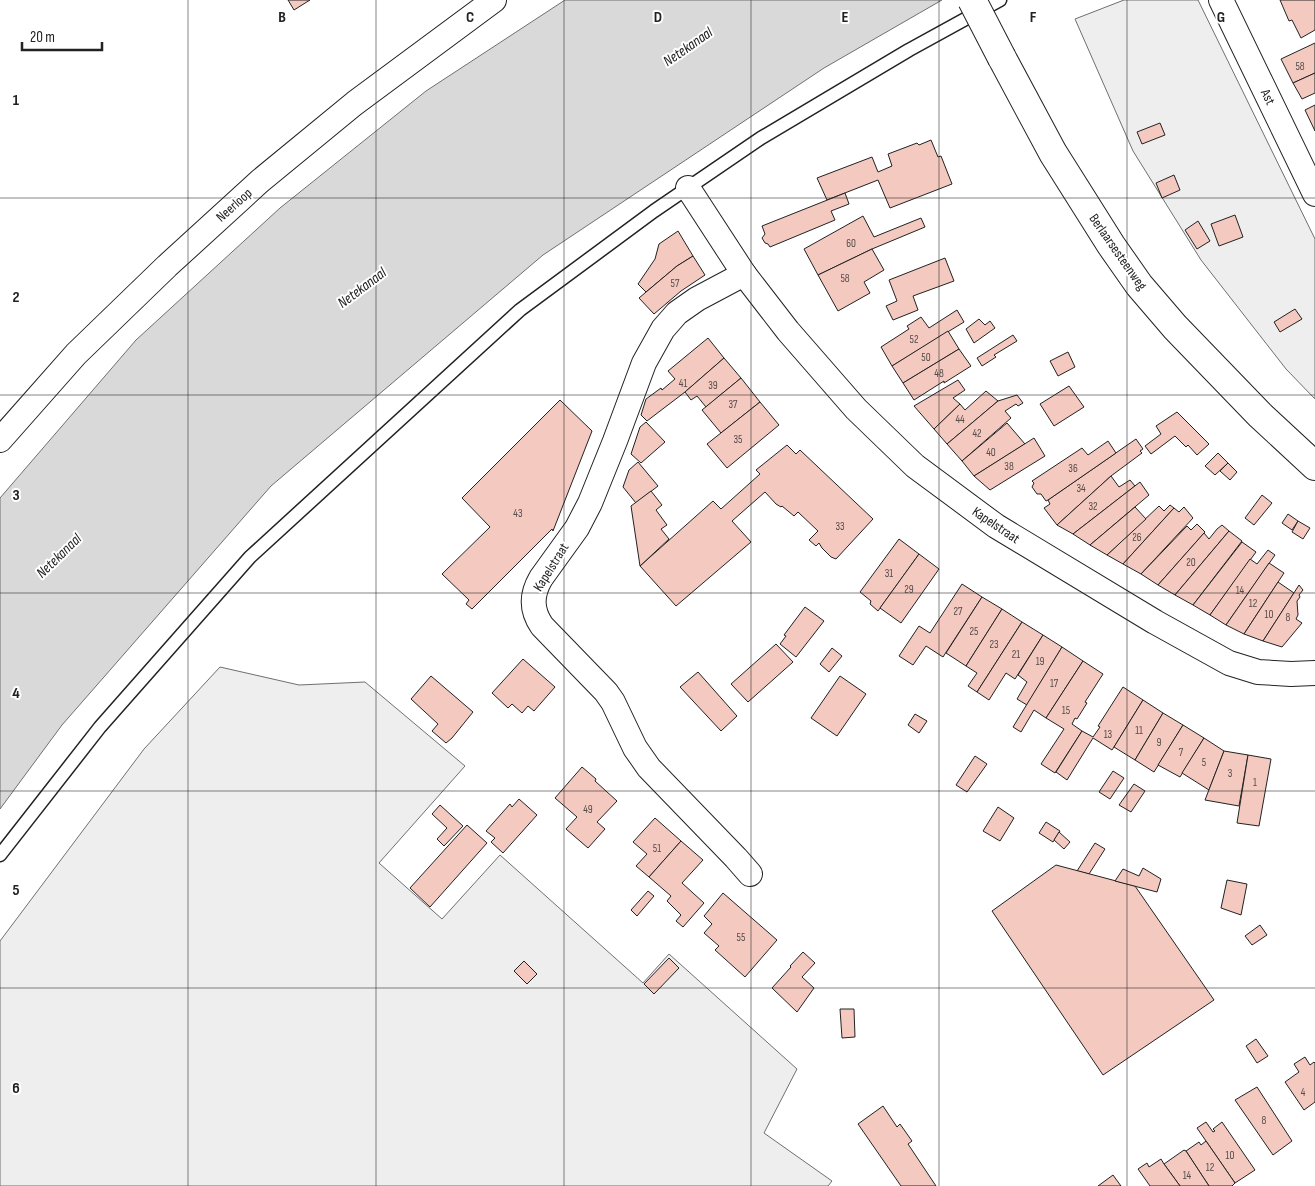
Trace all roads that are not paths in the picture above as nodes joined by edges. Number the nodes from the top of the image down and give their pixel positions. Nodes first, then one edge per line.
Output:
1 (494, 0) edge
2 (972, 0) edge
3 (1000, 0) edge
4 (1221, 0) edge
5 (688, 188) junction
6 (1315, 194) edge
7 (744, 274) junction
8 (0, 440) edge
9 (1315, 466) edge
10 (1315, 673) edge
11 (0, 855) edge
12 (750, 874) dead end

1 - 8 street, Neerloop
2 - 9 street, Berlaarsesteenweg, bridge
3 - 5 lane
4 - 6 street, Ast
5 - 7 street, Kapelstraat
5 - 11 lane
7 - 10 street, Kapelstraat
7 - 12 street, Kapelstraat

